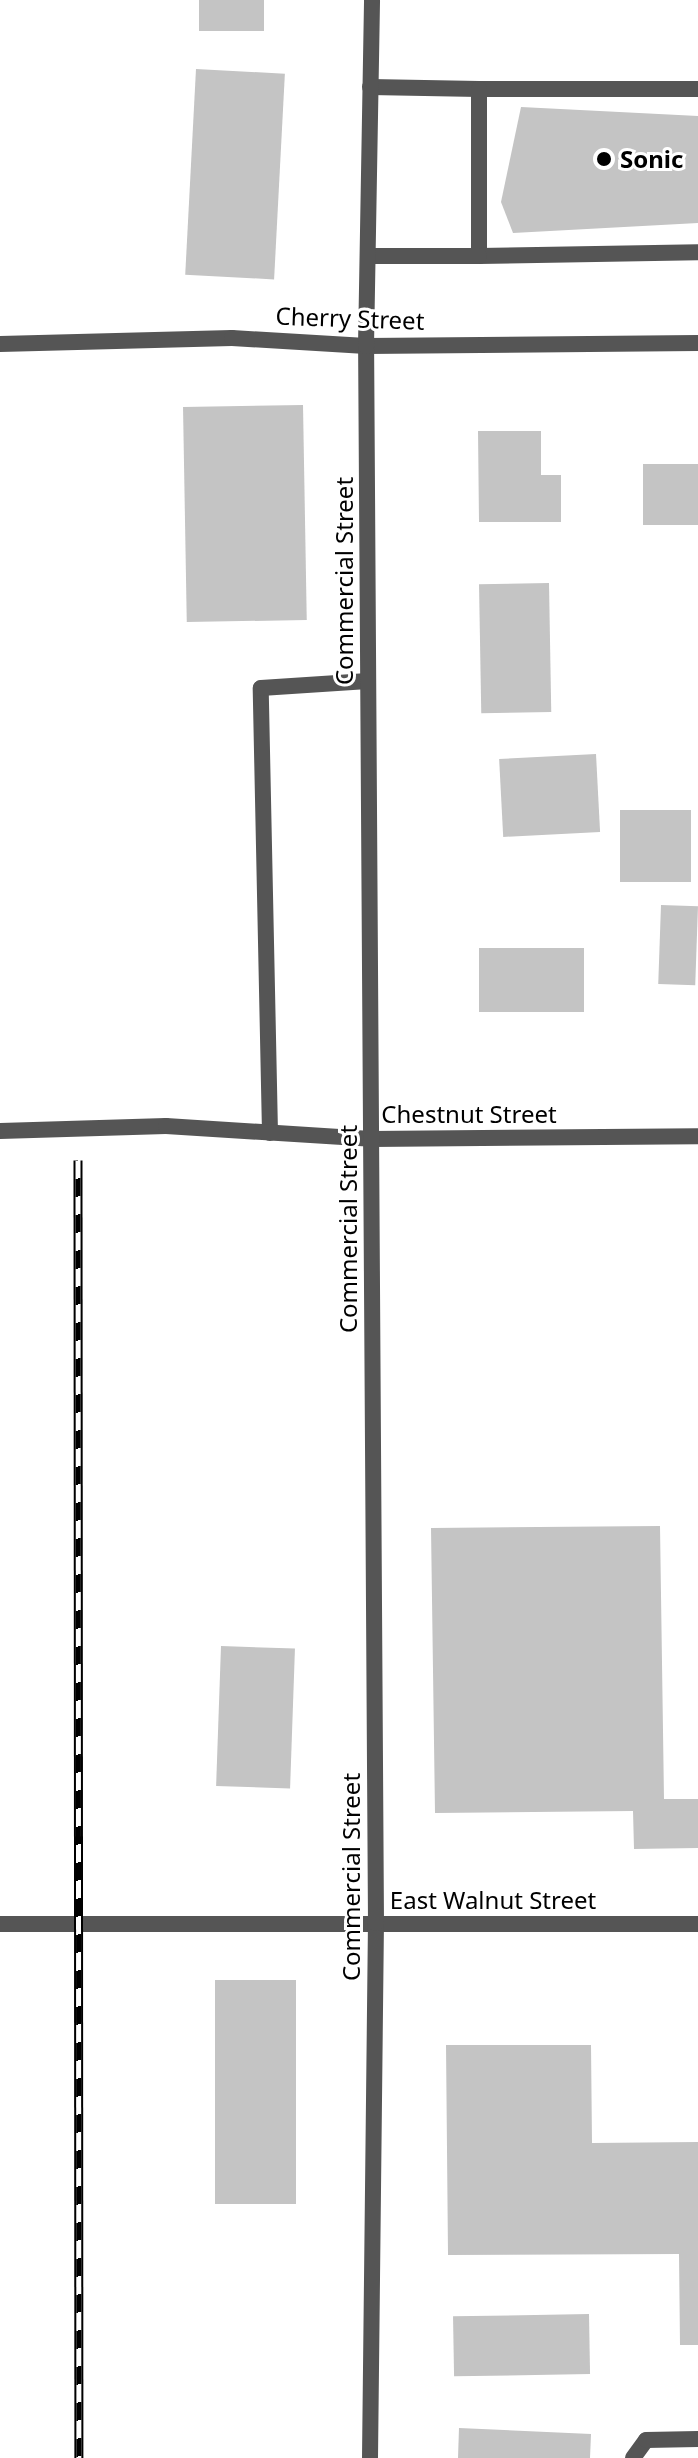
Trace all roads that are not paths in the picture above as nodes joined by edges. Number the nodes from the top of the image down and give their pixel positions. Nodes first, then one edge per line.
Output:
1 (372, 0) edge
2 (370, 87) junction
3 (479, 89) junction
4 (698, 89) edge
5 (698, 252) edge
6 (368, 256) junction
7 (479, 256) junction
8 (698, 343) edge
9 (0, 344) edge
10 (366, 346) junction
11 (368, 681) junction
12 (0, 1131) edge
13 (270, 1133) junction
14 (698, 1136) edge
15 (371, 1139) junction
16 (376, 1923) junction
17 (0, 1924) edge
18 (698, 1924) edge
19 (698, 2439) edge
20 (370, 2458) edge
21 (633, 2458) edge

1 - 2 street, Commercial Street
2 - 3 street
2 - 6 street, Commercial Street
3 - 4 street
3 - 7 street
5 - 7 street
6 - 7 street
6 - 10 street, Commercial Street
8 - 10 street, Cherry Street
9 - 10 street, Cherry Street
10 - 11 street, Commercial Street
11 - 13 street
11 - 15 street, Commercial Street
12 - 13 street, Chestnut Street
13 - 15 street, Chestnut Street
14 - 15 street, Chestnut Street
15 - 16 street, Commercial Street
16 - 17 street, East Walnut Street
16 - 18 street, East Walnut Street
16 - 20 street, Commercial Street
19 - 21 street

